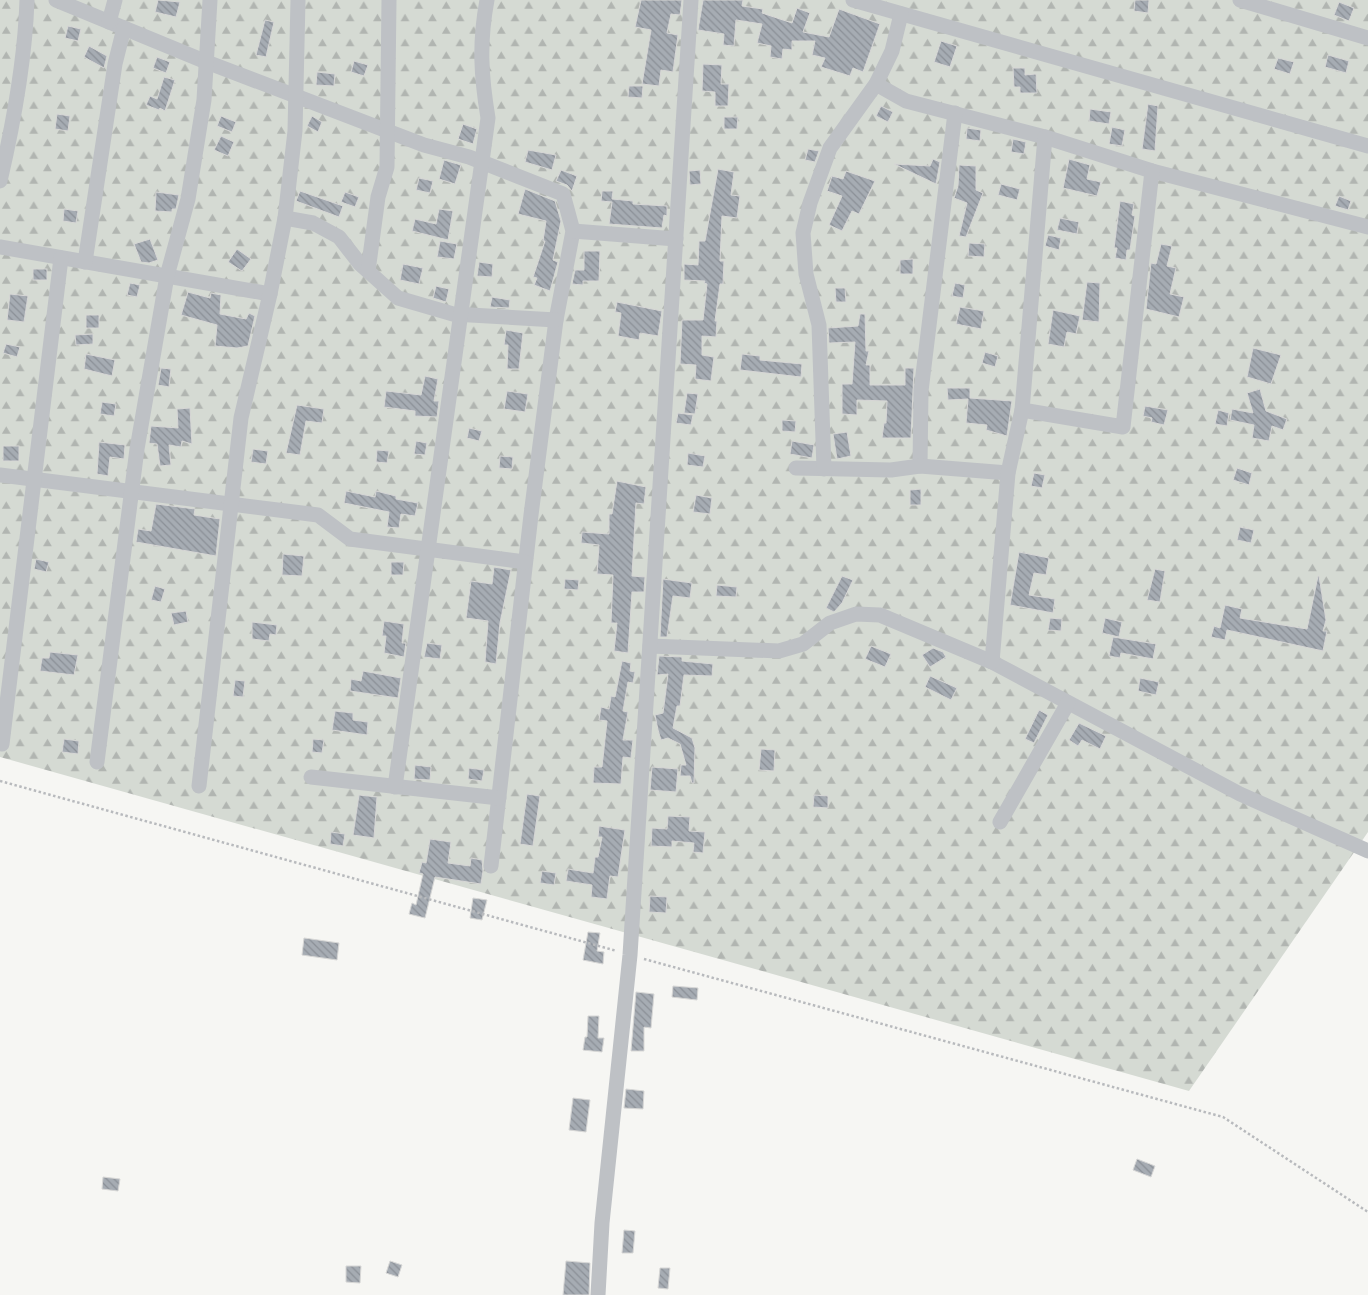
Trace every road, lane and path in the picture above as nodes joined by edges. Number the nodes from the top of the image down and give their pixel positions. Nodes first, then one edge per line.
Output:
1 (27, 0) edge
2 (56, 0) edge
3 (115, 0) edge
4 (210, 0) edge
5 (298, 0) edge
6 (389, 0) edge
7 (487, 0) edge
8 (691, 0) edge
9 (853, 0) edge
10 (1240, 0) edge
11 (900, 14) junction
12 (109, 22) junction
13 (124, 28) junction
14 (1368, 38) edge
15 (206, 61) junction
16 (876, 84) junction
17 (295, 95) junction
18 (955, 114) junction
19 (388, 131) junction
20 (1045, 137) junction
21 (1368, 146) edge
22 (481, 162) junction
23 (1152, 171) junction
24 (0, 181) edge
25 (285, 218) junction
26 (1368, 227) edge
27 (573, 231) junction
28 (676, 239) junction
29 (0, 247) edge
30 (61, 258) junction
31 (85, 262) junction
32 (368, 271) junction
33 (167, 276) junction
34 (270, 294) junction
35 (460, 315) junction
36 (556, 320) junction
37 (1022, 410) junction
38 (920, 466) junction
39 (796, 468) dead end
40 (824, 469) junction
41 (1008, 473) junction
42 (0, 475) edge
43 (34, 479) junction
44 (131, 491) junction
45 (231, 504) junction
46 (428, 549) junction
47 (525, 562) junction
48 (650, 646) junction
49 (992, 662) junction
50 (1068, 703) junction
51 (2, 744) dead end
52 (97, 762) dead end
53 (311, 777) dead end
54 (0, 781) edge
55 (199, 786) dead end
56 (395, 786) junction
57 (499, 798) junction
58 (1000, 822) dead end
59 (1368, 851) edge
60 (491, 866) dead end
61 (630, 955) junction
62 (1368, 1212) edge
63 (598, 1295) edge

1 - 24 street
2 - 12 street
3 - 12 street
4 - 15 street
5 - 17 street
6 - 19 street
7 - 22 street
8 - 28 street
9 - 11 street
10 - 14 street
11 - 16 street
11 - 21 street
12 - 13 street
13 - 15 street
13 - 31 street
15 - 17 street
15 - 33 street
16 - 18 street
16 - 40 street
17 - 19 street
17 - 25 street
18 - 20 street
18 - 38 street
19 - 22 street
19 - 32 street
20 - 23 street
20 - 37 street
22 - 27 street
22 - 35 street
23 - 26 street
23 - 37 street
25 - 32 street
25 - 34 street
27 - 28 street
27 - 36 street
28 - 48 street
29 - 30 street
30 - 31 street
30 - 43 street
31 - 33 street
32 - 35 street
33 - 34 street
33 - 44 street
34 - 45 street
35 - 36 street
35 - 46 street
36 - 47 street
37 - 41 street
38 - 40 street
38 - 41 street
39 - 40 street
41 - 49 street
42 - 43 street
43 - 44 street
43 - 51 street
44 - 45 street
44 - 52 street
45 - 46 street
45 - 55 street
46 - 47 street
46 - 56 street
47 - 57 street
48 - 49 street
48 - 61 street
49 - 50 street
50 - 58 street
50 - 59 street
53 - 56 street
54 - 61 path
56 - 57 street
57 - 60 street
61 - 62 path
61 - 63 street

